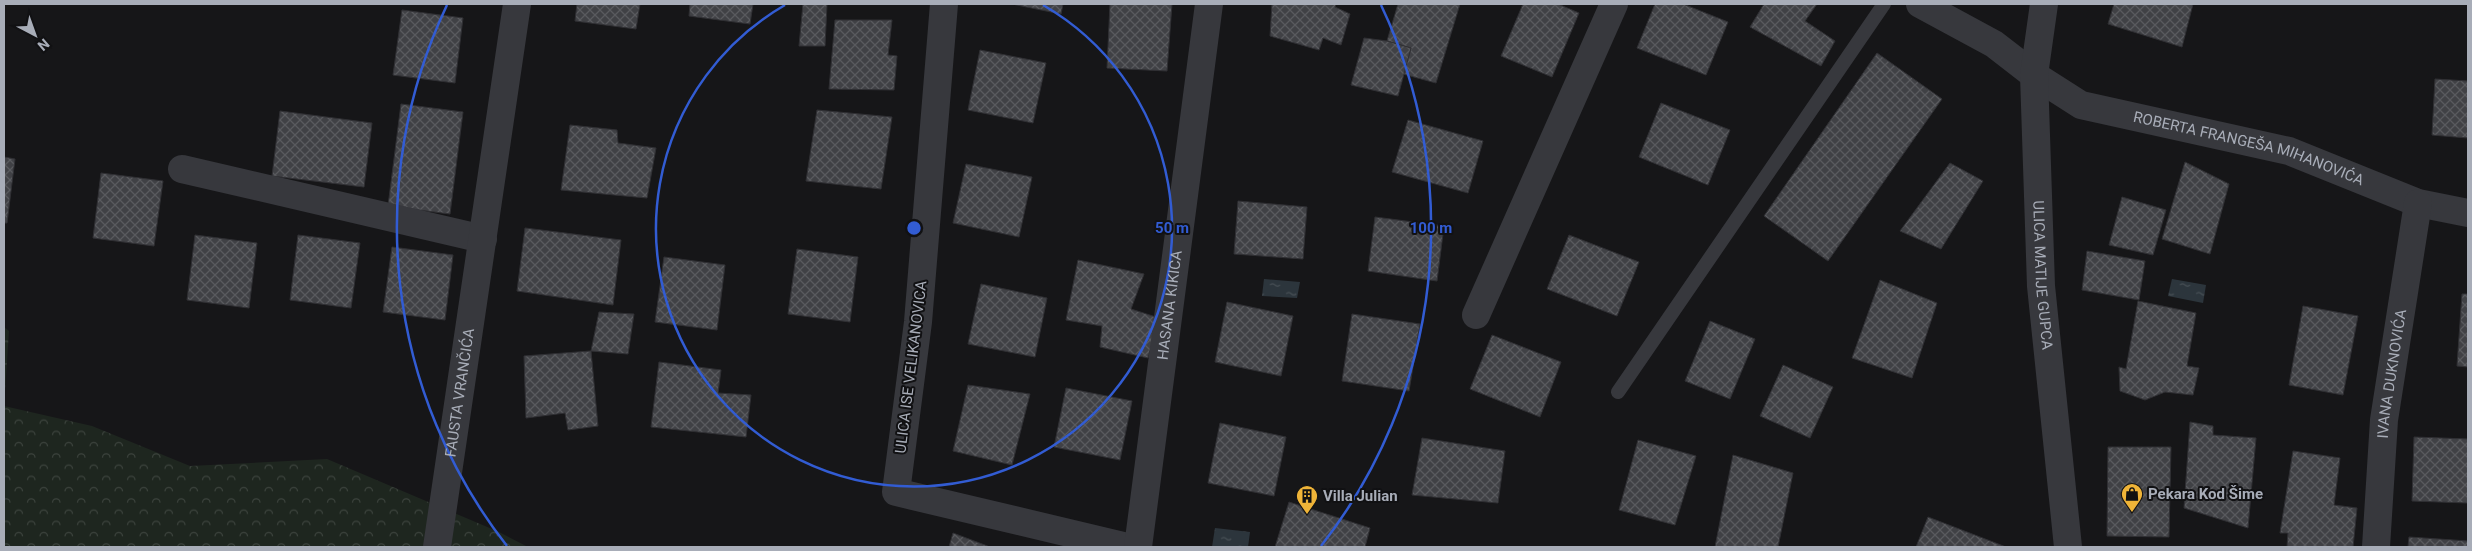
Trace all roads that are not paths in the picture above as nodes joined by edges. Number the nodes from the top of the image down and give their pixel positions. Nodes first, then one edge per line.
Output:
1 (518, 4) edge
2 (944, 4) edge
3 (1209, 4) edge
4 (1614, 4) edge
5 (1884, 4) edge
6 (1920, 4) edge
7 (2044, 4) edge
8 (2034, 74) junction
9 (182, 169) dead end
10 (2418, 203) junction
11 (2468, 212) edge
12 (483, 239) junction
13 (1476, 315) dead end
14 (1618, 392) dead end
15 (437, 547) edge
16 (1128, 547) edge
17 (1138, 547) edge
18 (2068, 547) edge
19 (2376, 547) edge

1 - 12 street, FAUSTA VRANČIĆA
2 - 16 street, ULICA ISE VELIKANOVICA
3 - 17 street, HASANA KIKICA
4 - 13 street
5 - 14 lane
6 - 8 street, ROBERTA FRANGEŠA MIHANOVIĆA
7 - 8 street, ULICA MATIJE GUPCA
8 - 10 street, ROBERTA FRANGEŠA MIHANOVIĆA
8 - 18 street, ULICA MATIJE GUPCA
9 - 12 street
10 - 11 street, ROBERTA FRANGEŠA MIHANOVIĆA
10 - 19 street, IVANA DUKNOVIĆA
12 - 15 street, FAUSTA VRANČIĆA

